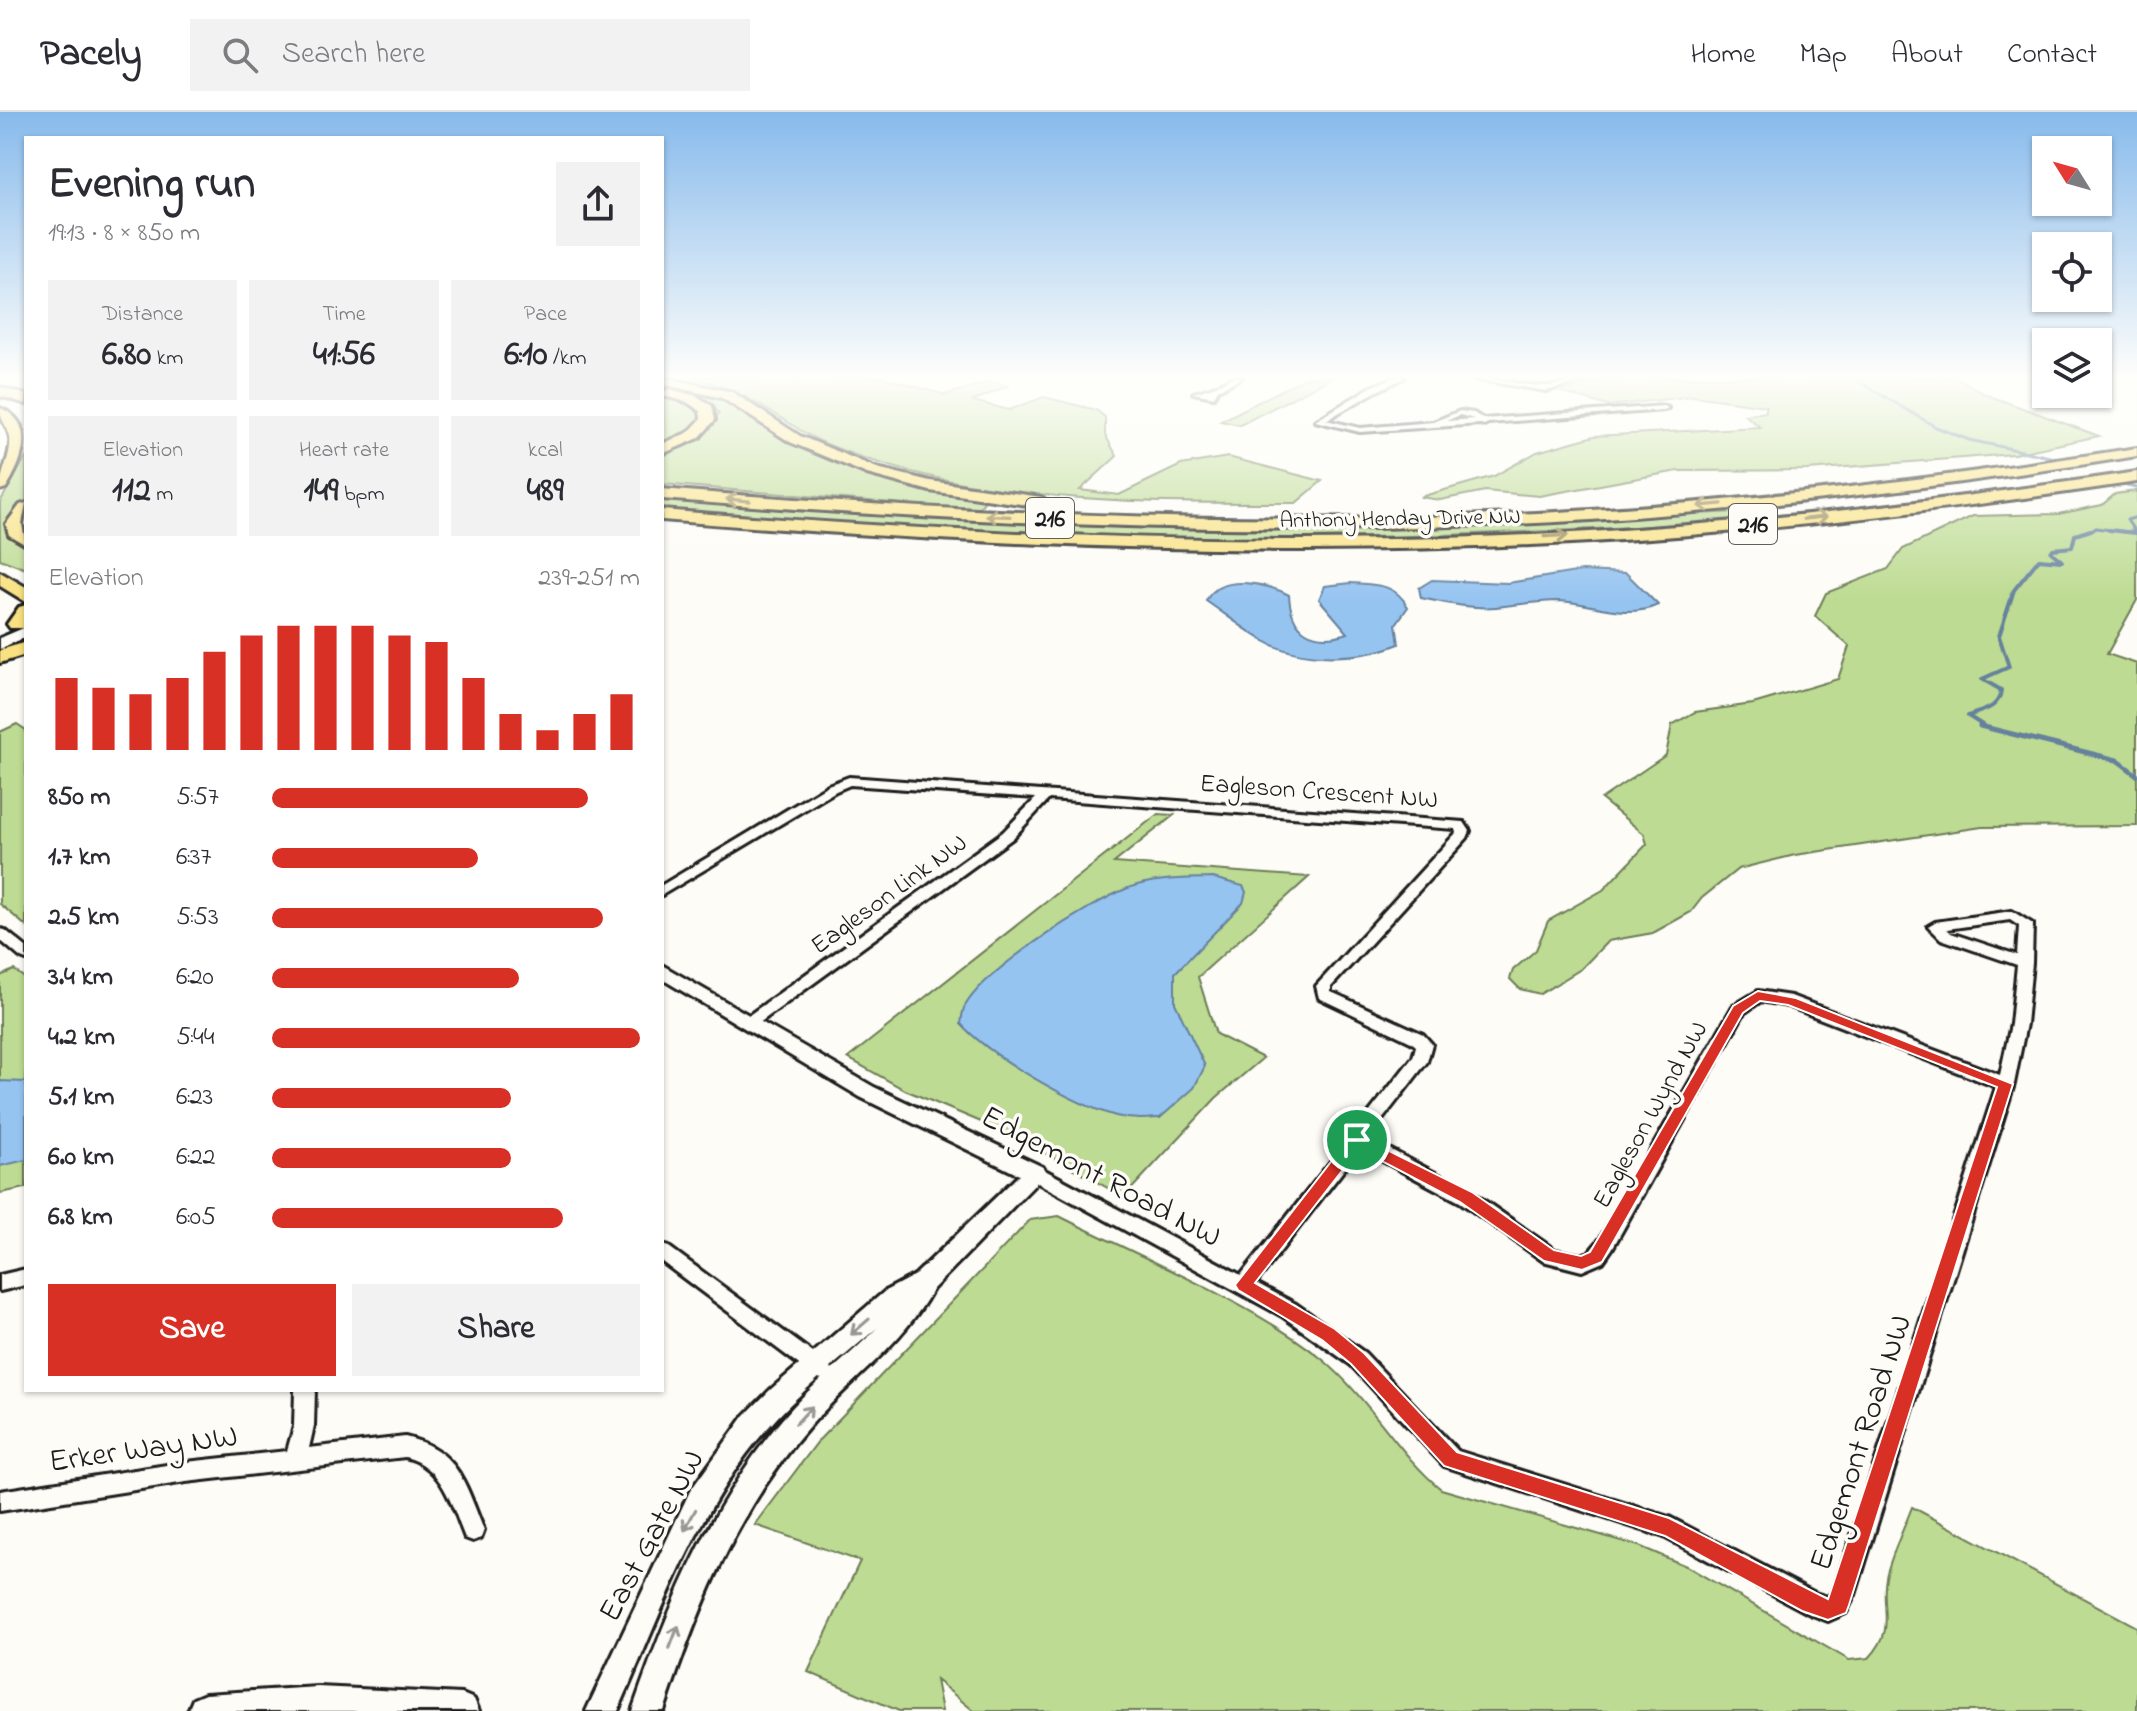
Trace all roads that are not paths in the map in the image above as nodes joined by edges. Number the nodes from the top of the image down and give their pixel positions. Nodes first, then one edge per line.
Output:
1 (19, 452) edge
2 (821, 452) edge
3 (2137, 452) edge
4 (2137, 477) edge
5 (0, 485) edge
6 (664, 494) edge
7 (24, 511) edge
8 (664, 515) edge
9 (1440, 519) junction
10 (664, 521) edge
11 (664, 531) edge
12 (887, 532) junction
13 (24, 538) edge
14 (1478, 539) junction
15 (0, 570) edge
16 (24, 576) edge
17 (0, 577) edge
18 (24, 595) edge
19 (19, 624) edge
20 (0, 644) edge
21 (24, 649) edge
22 (0, 657) edge
23 (1046, 795) junction
24 (664, 890) edge
25 (0, 933) edge
26 (24, 953) edge
27 (2025, 963) dead end
28 (666, 978) edge
29 (750, 1022) junction
30 (2006, 1084) junction
31 (1357, 1140) junction
32 (1035, 1173) junction
33 (664, 1253) edge
34 (24, 1277) edge
35 (0, 1283) edge
36 (1244, 1285) junction
37 (826, 1374) junction
38 (305, 1392) edge
39 (296, 1458) junction
40 (0, 1501) edge
41 (473, 1530) dead end
42 (205, 1711) edge
43 (462, 1711) edge
44 (602, 1711) edge
45 (648, 1711) edge

1 - 5 highway
2 - 9 highway
3 -> 9 highway, Anthony Henday Drive NW / 216
14 -> 4 highway, Anthony Henday Drive NW / 216
9 -> 6 highway, Anthony Henday Drive NW / 216
7 - 13 highway
8 - 12 highway, Anthony Henday Drive NW / 216
10 - 12 highway
11 - 14 highway
12 - 14 highway, Anthony Henday Drive NW / 216
15 - 16 highway
17 - 18 highway
19 - 20 main road
21 - 22 highway
23 - 24 street, Eagleson Crescent NW
23 - 29 street, Eagleson Link NW
23 - 31 street, Eagleson Crescent NW
25 - 26 street
27 - 30 street, Edgemont Road NW
28 - 29 street, Edgemont Road NW
29 - 32 street, Edgemont Road NW
30 - 31 street, Eagleson Wynd NW
30 - 36 street, Edgemont Road NW
31 - 36 street, Eagleson Crescent NW
32 - 36 street, Edgemont Road NW
32 - 37 street, East Gate NW
33 - 37 street
34 - 35 street
37 -> 44 street, East Gate NW
45 -> 37 street, East Gate NW
38 - 39 street
39 - 40 street, Erker Way NW
39 - 41 street, Erker Way NW
42 - 43 main road

